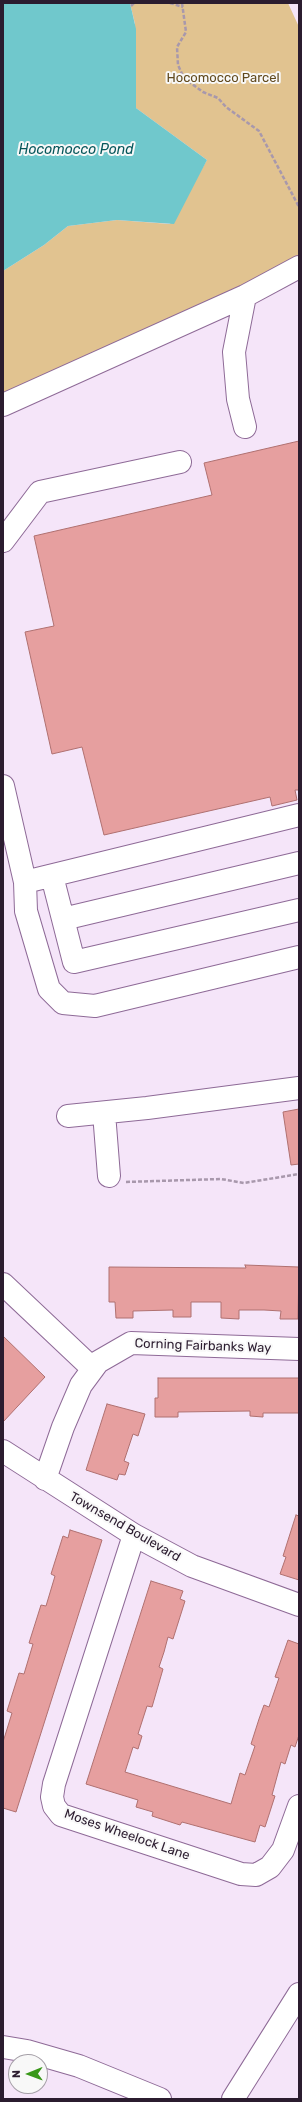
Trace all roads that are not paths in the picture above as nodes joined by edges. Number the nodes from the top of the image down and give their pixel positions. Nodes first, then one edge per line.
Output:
1 (299, 267) edge
2 (245, 296) junction
3 (3, 405) edge
4 (245, 427) dead end
5 (180, 462) dead end
6 (3, 541) edge
7 (3, 786) edge
8 (299, 815) edge
9 (299, 863) edge
10 (52, 876) junction
11 (25, 882) junction
12 (299, 910) edge
13 (63, 919) junction
14 (299, 958) edge
15 (299, 1088) edge
16 (104, 1113) junction
17 (68, 1116) dead end
18 (109, 1176) road end
19 (3, 1284) edge
20 (299, 1349) edge
21 (93, 1369) junction
22 (3, 1451) edge
23 (45, 1480) junction
24 (134, 1535) junction
25 (299, 1605) edge
26 (299, 1806) edge
27 (299, 1994) edge
28 (3, 2047) edge
29 (160, 2099) edge
30 (233, 2099) edge

1 - 2 street
2 - 3 street
2 - 4 street
5 - 6 street
7 - 11 street
8 - 10 street
9 - 13 street
10 - 11 street
10 - 13 street
11 - 14 street
12 - 13 street
15 - 16 street
16 - 17 street
16 - 18 street
19 - 21 street
20 - 21 street, Corning Fairbanks Way
21 - 23 street, Corning Fairbanks Way
22 - 23 street, Townsend Boulevard
23 - 24 street, Townsend Boulevard
24 - 25 street, Townsend Boulevard
24 - 26 street, Moses Wheelock Lane
27 - 30 street
28 - 29 street

